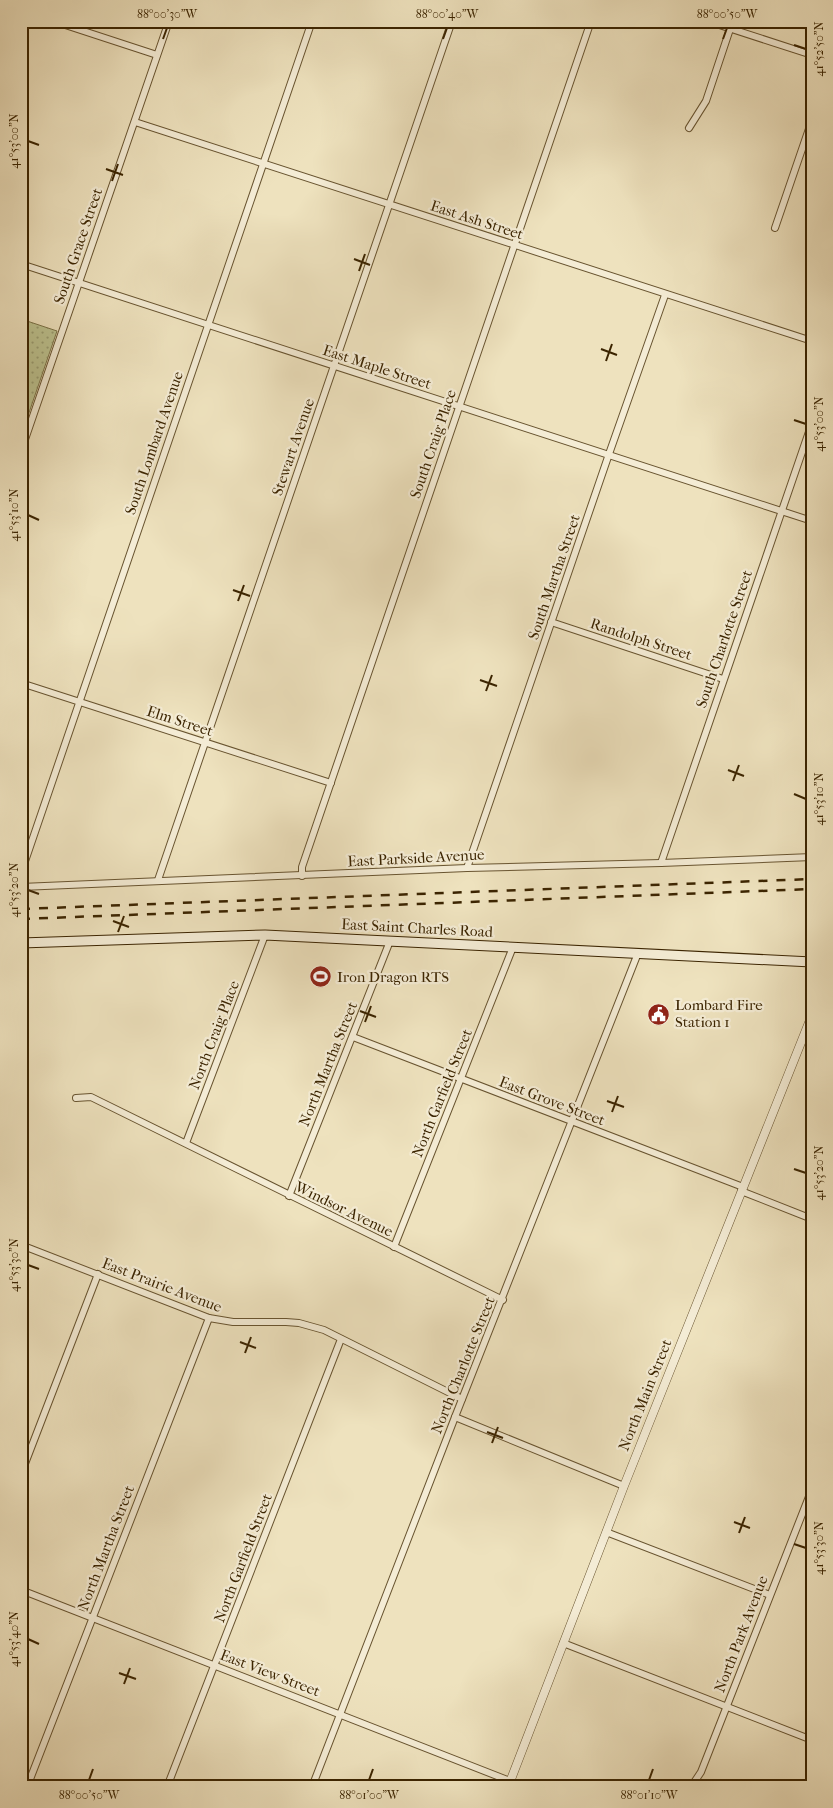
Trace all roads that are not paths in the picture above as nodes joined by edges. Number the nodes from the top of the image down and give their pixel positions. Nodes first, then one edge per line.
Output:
1 (53, 21) edge
2 (169, 21) edge
3 (312, 21) edge
4 (452, 21) edge
5 (591, 21) edge
6 (707, 21) edge
7 (730, 29) junction
8 (158, 55) junction
9 (812, 55) edge
10 (812, 120) edge
11 (135, 122) junction
12 (689, 128) dead end
13 (264, 163) junction
14 (389, 204) junction
15 (775, 228) dead end
16 (515, 245) junction
17 (21, 264) edge
18 (78, 283) junction
19 (665, 295) junction
20 (208, 325) junction
21 (812, 341) edge
22 (334, 366) junction
23 (459, 406) junction
24 (812, 423) edge
25 (21, 450) edge
26 (609, 454) junction
27 (782, 511) junction
28 (812, 521) edge
29 (551, 622) junction
30 (723, 679) junction
31 (21, 683) edge
32 (79, 702) junction
33 (206, 743) junction
34 (331, 783) junction
35 (812, 857) edge
36 (662, 863) junction
37 (468, 868) junction
38 (21, 873) edge
39 (302, 876) junction
40 (158, 880) junction
41 (21, 887) edge
42 (266, 935) junction
43 (390, 941) junction
44 (21, 943) edge
45 (513, 947) junction
46 (638, 953) junction
47 (812, 962) edge
48 (812, 1014) edge
49 (352, 1037) junction
50 (461, 1080) junction
51 (76, 1098) dead end
52 (572, 1122) junction
53 (186, 1143) junction
54 (742, 1189) junction
55 (289, 1196) junction
56 (812, 1219) edge
57 (21, 1245) edge
58 (394, 1247) junction
59 (98, 1274) junction
60 (502, 1300) junction
61 (209, 1318) junction
62 (341, 1339) junction
63 (462, 1399) junction
64 (455, 1418) junction
65 (21, 1474) edge
66 (624, 1486) junction
67 (812, 1489) edge
68 (606, 1532) junction
69 (21, 1590) edge
70 (770, 1595) junction
71 (93, 1618) junction
72 (563, 1643) junction
73 (215, 1665) junction
74 (727, 1707) junction
75 (340, 1714) junction
76 (812, 1740) edge
77 (509, 1784) edge
78 (27, 1787) edge
79 (167, 1787) edge
80 (312, 1787) edge
81 (691, 1787) edge

1 - 8 street
2 - 8 street, South Grace Street
3 - 13 street, South Lombard Avenue
4 - 14 street, Stewart Avenue
5 - 16 street, South Craig Place
6 - 7 street
7 - 9 street
7 - 12 street
8 - 11 street, South Grace Street
10 - 15 street
11 - 13 street, East Ash Street
11 - 18 street, South Grace Street
13 - 14 street, East Ash Street
13 - 20 street, South Lombard Avenue
14 - 16 street, East Ash Street
14 - 22 street, Stewart Avenue
16 - 19 street, East Ash Street
16 - 23 street, South Craig Place
17 - 18 street, East Maple Street
18 - 20 street, East Maple Street
18 - 25 street, South Grace Street
19 - 21 street, East Ash Street
19 - 26 street, South Martha Street
20 - 22 street, East Maple Street
20 - 32 street, South Lombard Avenue
22 - 23 street, East Maple Street
22 - 33 street, Stewart Avenue
23 - 26 street, East Maple Street
23 - 34 street, South Craig Place
24 - 27 street, South Charlotte Street
26 - 27 street, East Maple Street
26 - 29 street, South Martha Street
27 - 28 street, East Maple Street
27 - 30 street, South Charlotte Street
29 - 30 street, Randolph Street
29 - 37 street, South Martha Street
30 - 36 street, South Charlotte Street
31 - 32 street, Elm Street
32 - 33 street, Elm Street
32 - 38 street, South Lombard Avenue
33 - 34 street, Elm Street
33 - 40 street, Stewart Avenue
34 - 39 street, South Craig Place
35 - 36 street, East Parkside Avenue
36 - 37 street, East Parkside Avenue
37 - 39 street, East Parkside Avenue
39 - 40 street, East Parkside Avenue
40 - 41 street, East Parkside Avenue
42 - 43 main road, East Saint Charles Road
42 - 44 main road, East Saint Charles Road
42 - 53 street, North Craig Place
43 - 45 main road, East Saint Charles Road
43 - 49 street, North Martha Street
45 - 46 main road, East Saint Charles Road
45 - 50 street, North Garfield Street
46 - 47 main road, East Saint Charles Road
46 - 52 street, North Charlotte Street
48 - 54 street, North Main Street
49 - 50 street, East Grove Street
49 - 55 street, North Martha Street
50 - 52 street, East Grove Street
50 - 58 street, North Garfield Street
51 - 53 street, Windsor Avenue
52 - 54 street, East Grove Street
52 - 60 street, North Charlotte Street
53 - 55 street, Windsor Avenue
54 - 56 street, East Grove Street
54 - 66 street, North Main Street
55 - 58 street, Windsor Avenue
57 - 59 street, East Prairie Avenue
58 - 60 street, Windsor Avenue
59 - 61 street, East Prairie Avenue
59 - 65 street
60 - 63 street, North Charlotte Street
61 - 62 street, East Prairie Avenue
61 - 71 street, North Martha Street
62 - 63 street, East Prairie Avenue
62 - 73 street, North Garfield Street
63 - 64 street, North Charlotte Street
64 - 66 street
64 - 75 street, North Charlotte Street
66 - 68 street, North Main Street
67 - 70 street, North Park Avenue
68 - 70 street
68 - 72 street, North Main Street
69 - 71 street, East View Street
70 - 74 street, North Park Avenue
71 - 73 street, East View Street
71 - 78 street, North Martha Street
72 - 74 street
72 - 77 street, North Main Street
73 - 75 street, East View Street
73 - 79 street, North Garfield Street
74 - 76 street
74 - 81 street, North Park Avenue
75 - 77 street, East View Street
75 - 80 street, North Charlotte Street

